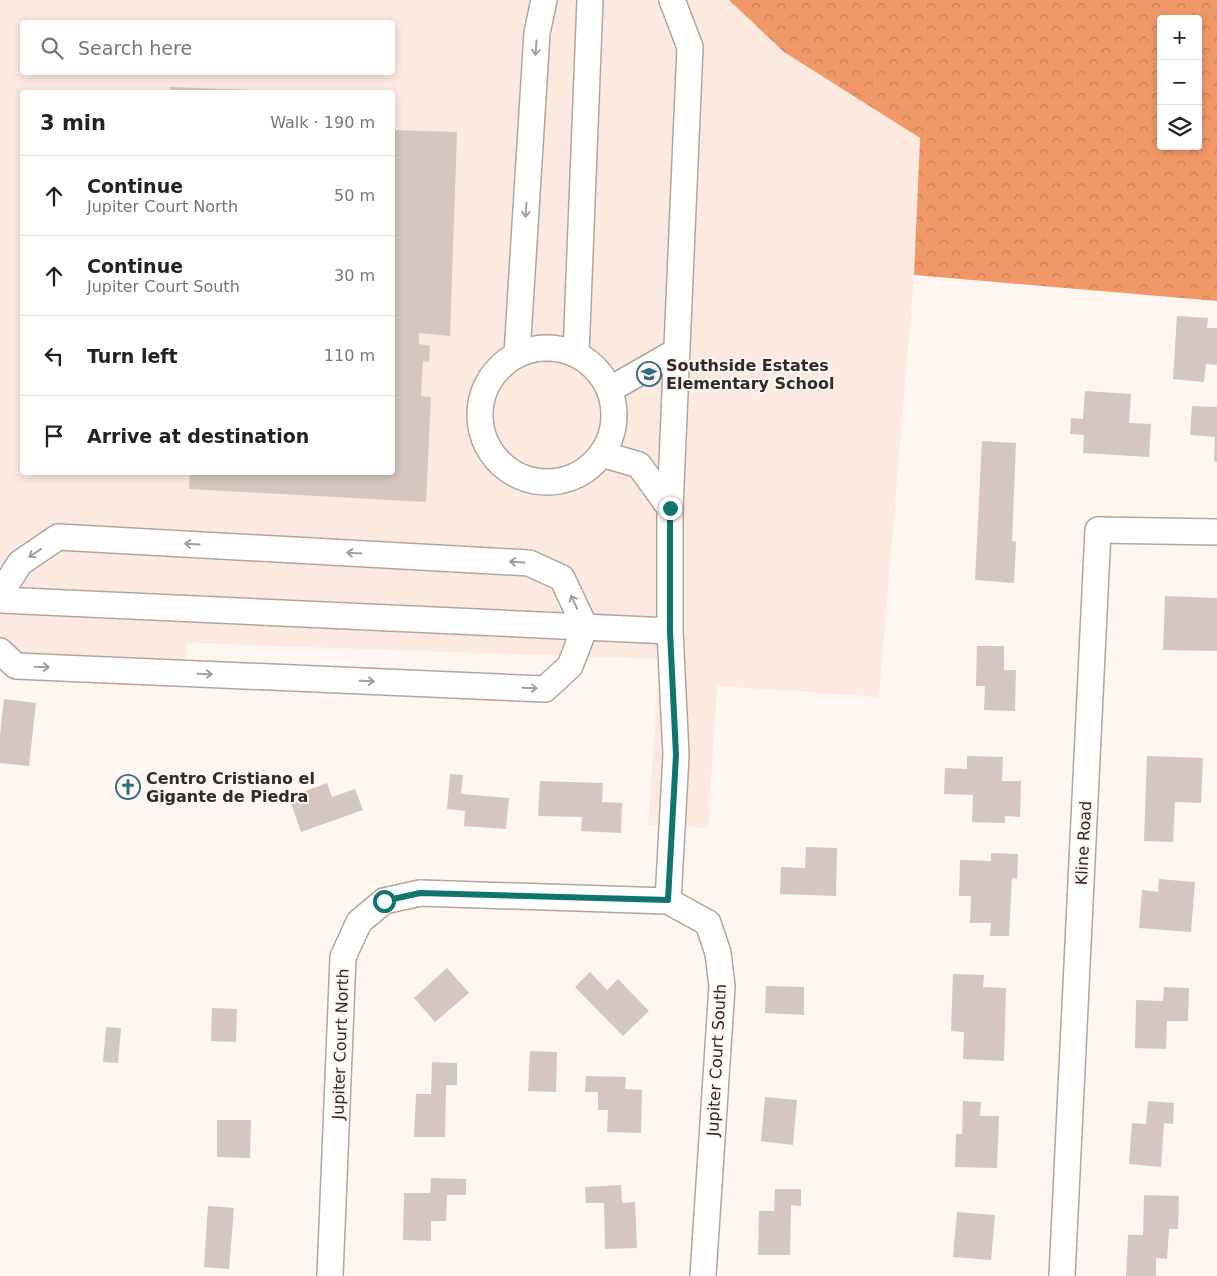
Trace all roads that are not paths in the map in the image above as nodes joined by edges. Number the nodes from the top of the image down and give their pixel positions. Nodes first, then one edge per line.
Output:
1 (544, 0) edge
2 (590, 0) edge
3 (672, 0) edge
4 (677, 351) junction
5 (517, 354) junction
6 (576, 354) junction
7 (609, 390) junction
8 (602, 454) junction
9 (670, 508) junction
10 (1217, 532) edge
11 (0, 594) edge
12 (0, 600) edge
13 (585, 627) junction
14 (670, 631) junction
15 (0, 650) edge
16 (546, 896) joint
17 (668, 900) junction
18 (330, 1276) edge
19 (703, 1276) edge
20 (1062, 1276) edge

1 -> 5 street
2 - 6 street
3 - 4 street
4 - 7 street
4 - 9 street
5 - 6 street
5 - 8 street
6 - 7 street
7 - 8 street
8 - 9 street
9 - 14 street
10 - 20 street, Kline Road
13 -> 11 street
12 - 13 street
13 - 14 street
15 -> 13 street
14 - 17 street
16 - 17 street, Jupiter Court South
16 - 18 street, Jupiter Court North
17 - 19 street, Jupiter Court South

